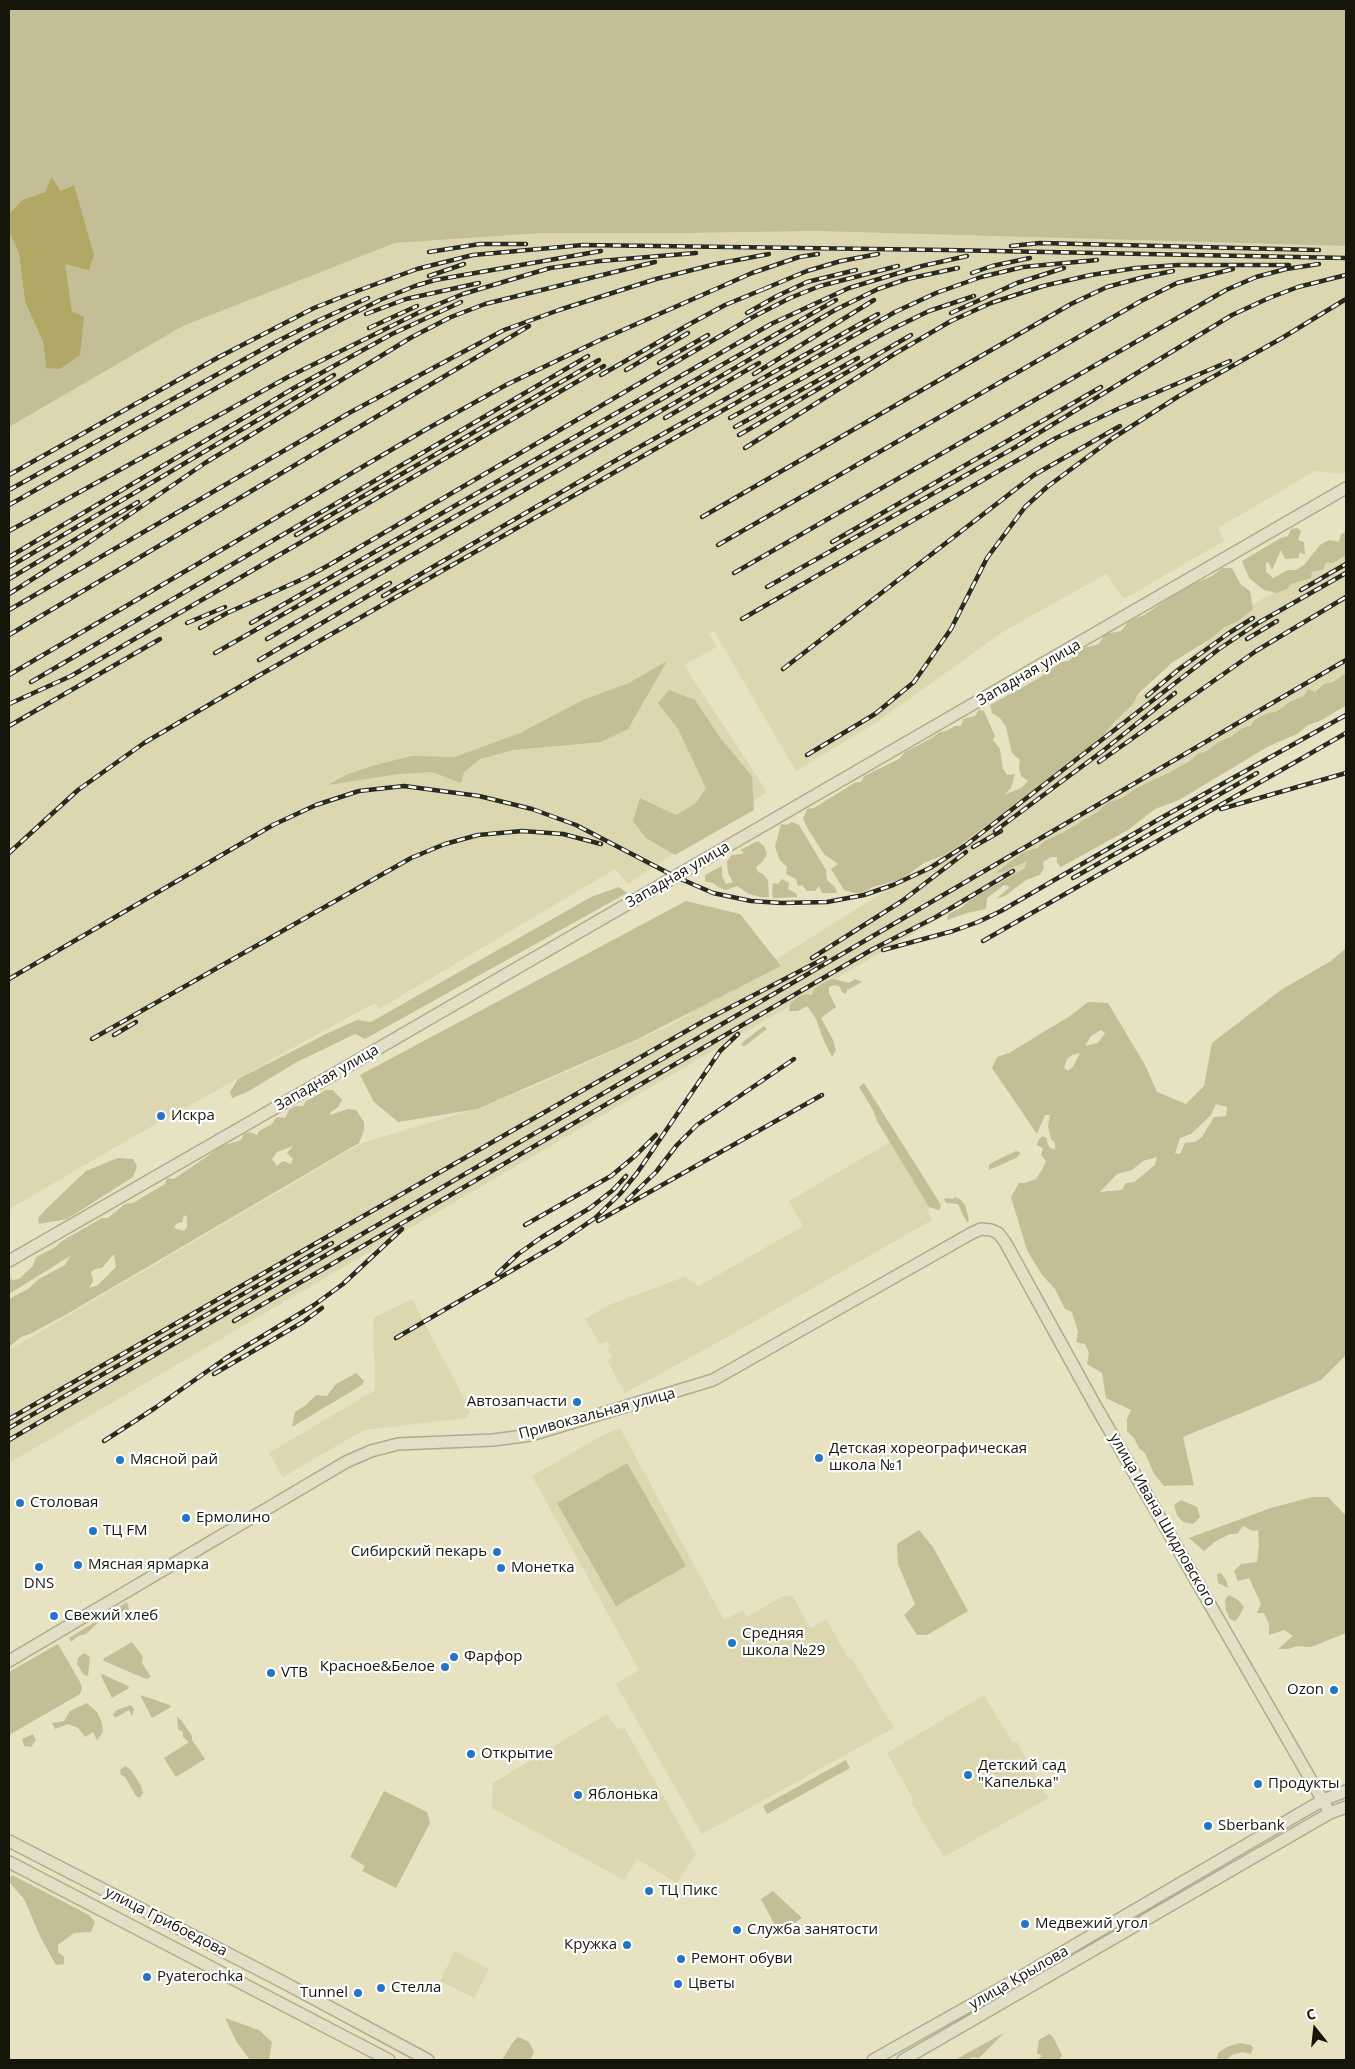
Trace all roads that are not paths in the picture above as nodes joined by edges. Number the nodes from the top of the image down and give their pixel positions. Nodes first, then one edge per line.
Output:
1 (1346, 488) edge
2 (991, 1230) joint
3 (9, 1260) edge
4 (9, 1661) edge
5 (1346, 1791) edge
6 (1323, 1800) junction
7 (1346, 1807) edge
8 (1330, 1813) junction
9 (9, 1841) edge
10 (9, 1862) edge
11 (390, 2060) edge
12 (428, 2060) edge
13 (873, 2060) edge
14 (903, 2060) edge

1 - 3 street, Западная улица
2 - 4 street, Привокзальная улица
2 - 6 street, улица Ивана Шидловского
5 - 6 street, улица Крылова
6 - 8 street, улица Ивана Шидловского
6 - 13 street, улица Крылова
7 - 8 street, улица Крылова
8 - 14 street, улица Крылова
9 - 12 street, улица Грибоедова
10 - 11 street, улица Грибоедова

